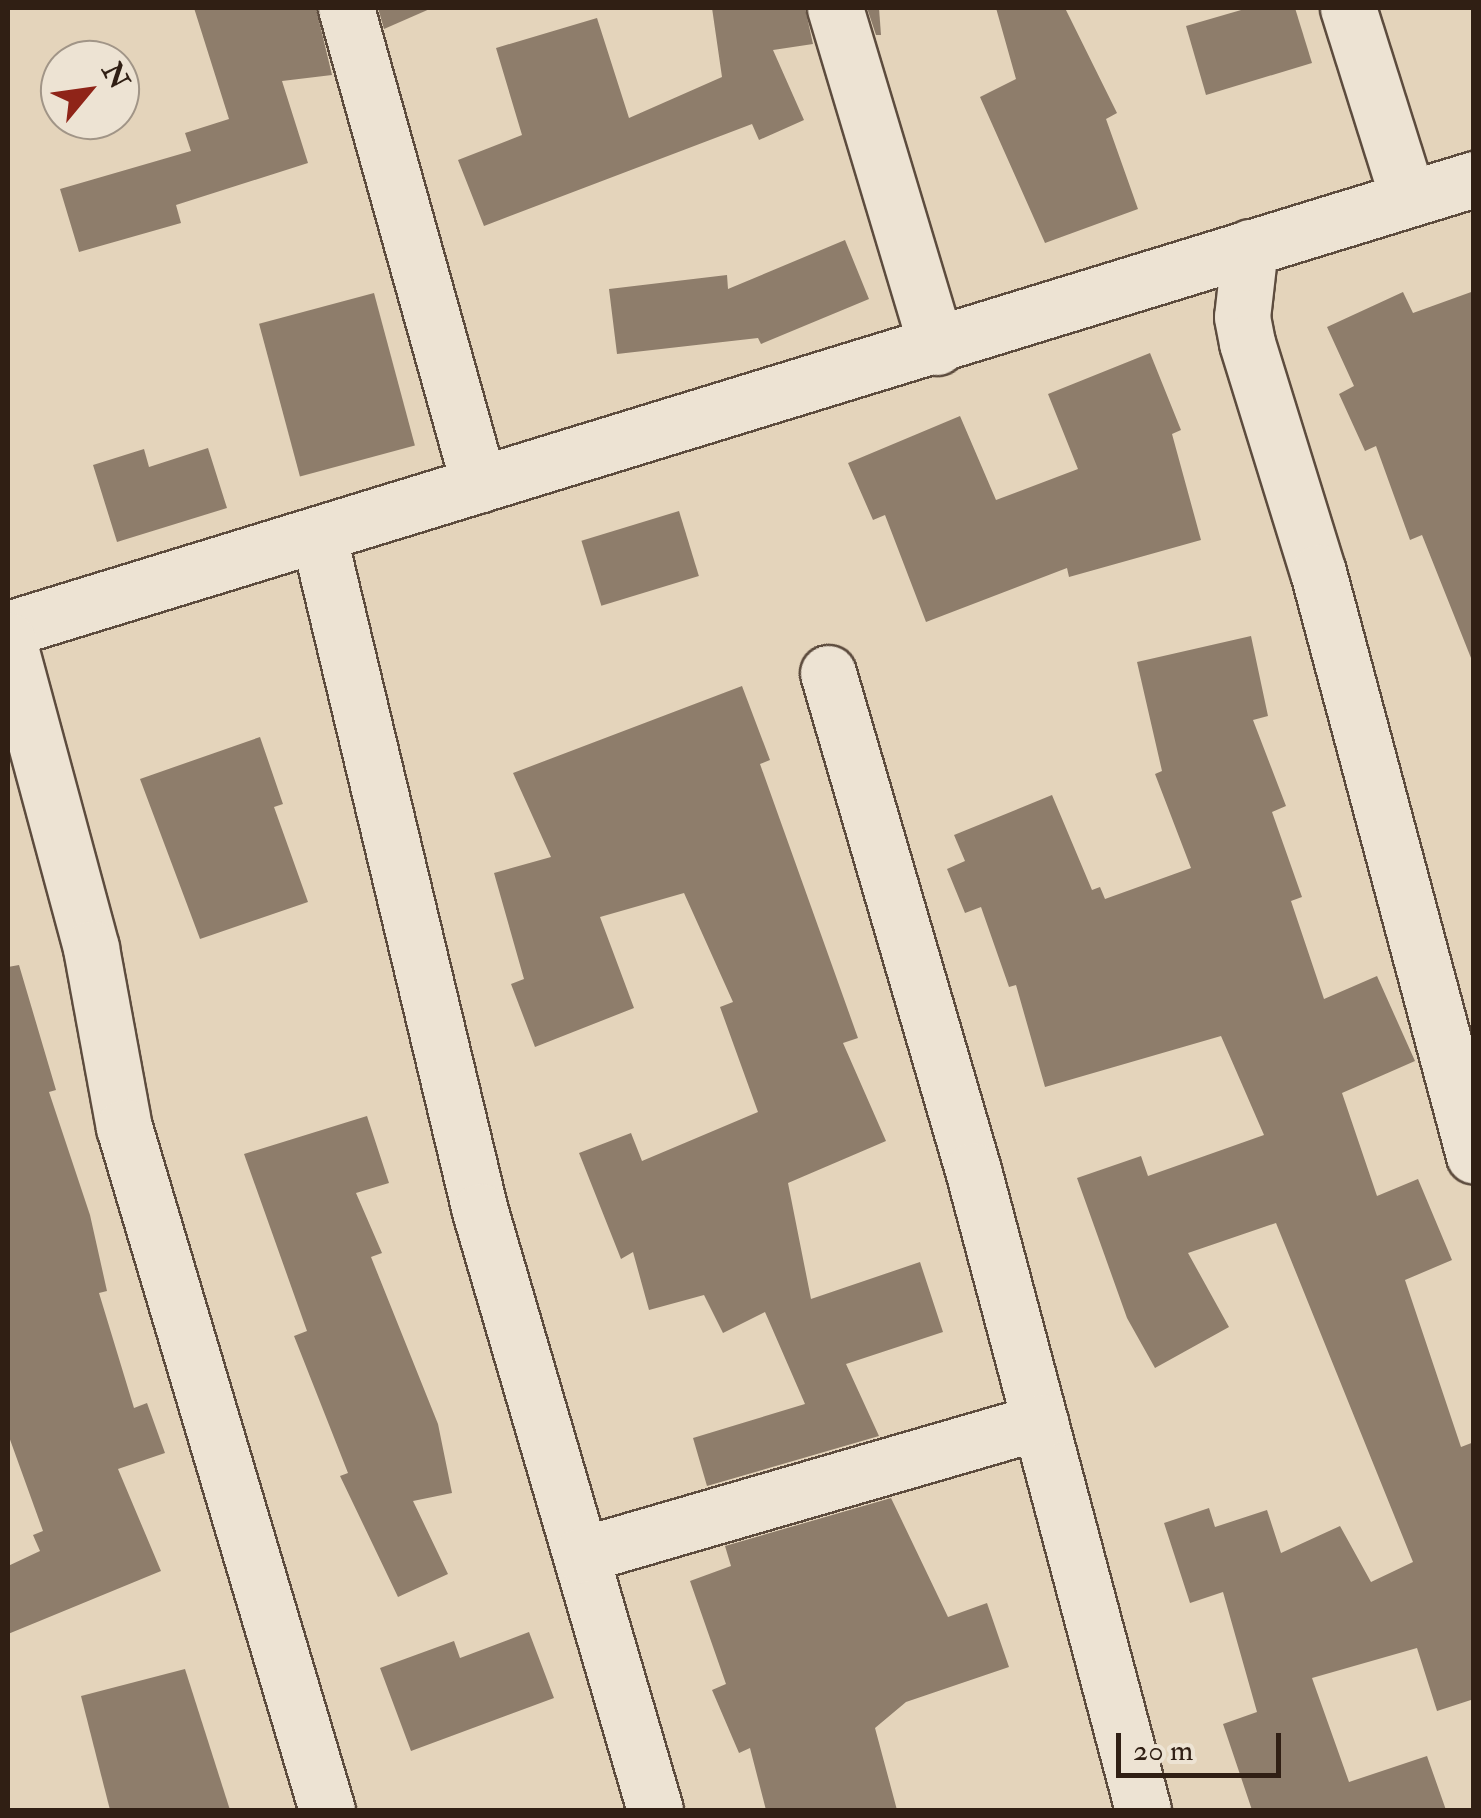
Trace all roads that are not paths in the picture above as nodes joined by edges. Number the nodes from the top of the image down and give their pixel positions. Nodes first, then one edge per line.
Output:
1 (346, 8) edge
2 (835, 8) edge
3 (1348, 8) edge
4 (1474, 179) edge
5 (1407, 194) junction
6 (1250, 247) junction
7 (936, 347) junction
8 (479, 485) junction
9 (319, 538) junction
10 (8, 629) edge
11 (8, 640) edge
12 (828, 673) dead end
13 (1474, 1156) edge
14 (1040, 1422) junction
15 (580, 1555) junction
16 (327, 1810) edge
17 (655, 1810) edge
18 (1143, 1810) edge

1 - 8 street
2 - 7 street
3 - 5 street
4 - 5 street
5 - 6 street
6 - 7 street
6 - 13 street
7 - 8 street
8 - 9 street
9 - 10 street
9 - 15 street
11 - 16 street
12 - 14 street
14 - 15 street
14 - 18 street
15 - 17 street

